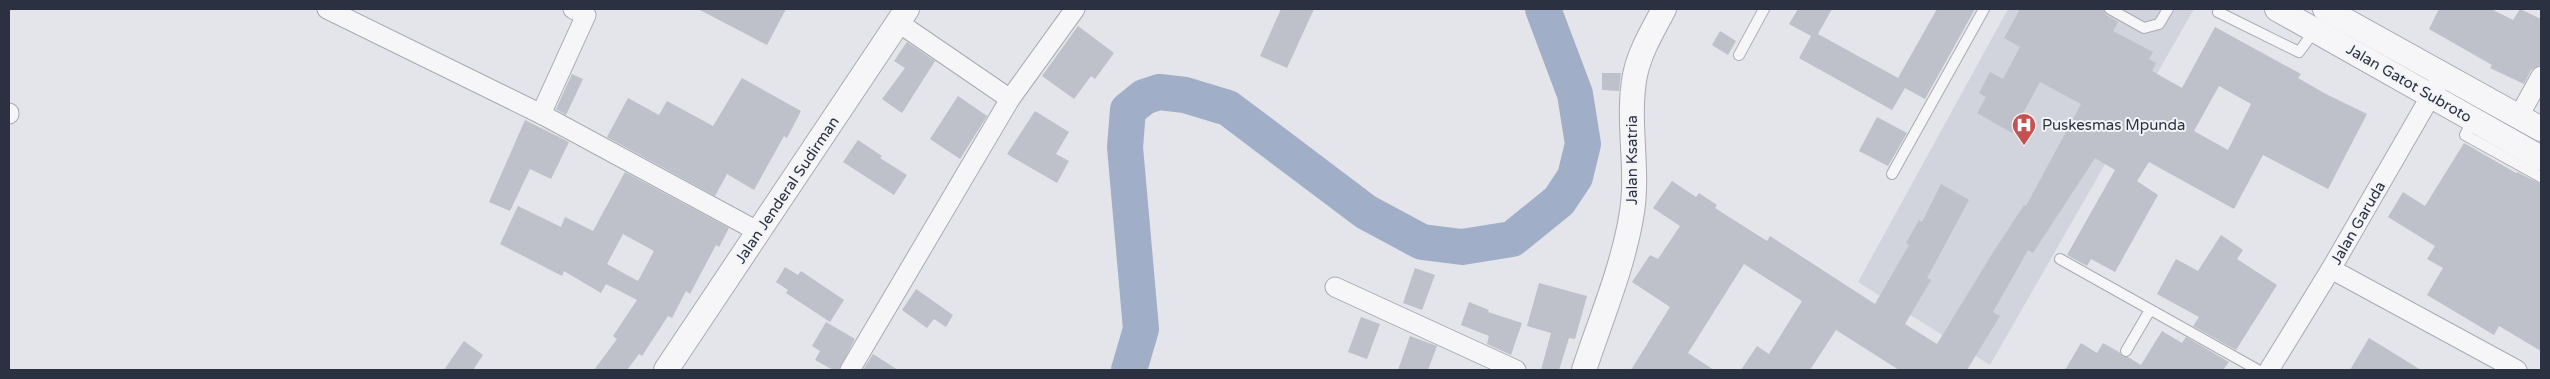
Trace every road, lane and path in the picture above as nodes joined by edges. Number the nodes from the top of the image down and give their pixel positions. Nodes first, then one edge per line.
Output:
1 (328, 9) edge
2 (573, 9) edge
3 (1075, 9) edge
4 (1664, 9) edge
5 (1764, 9) edge
6 (1984, 9) edge
7 (2110, 9) edge
8 (2168, 9) edge
9 (2219, 9) edge
10 (2277, 9) edge
11 (2325, 9) edge
12 (903, 16) edge
13 (2315, 30) junction
14 (1739, 55) dead end
15 (2443, 75) junction
16 (2541, 76) edge
17 (2431, 96) junction
18 (1010, 99) junction
19 (541, 114) junction
20 (2519, 116) junction
21 (2473, 120) junction
22 (2541, 129) edge
23 (2541, 158) edge
24 (1892, 174) dead end
25 (2541, 176) edge
26 (759, 232) junction
27 (2060, 259) dead end
28 (2331, 269) junction
29 (1335, 287) dead end
30 (2150, 310) junction
31 (2126, 351) dead end
32 (666, 370) edge
33 (850, 370) edge
34 (1516, 370) edge
35 (1584, 370) edge
36 (2258, 370) edge
37 (2269, 370) edge
38 (2517, 370) edge

1 - 19 street
2 - 19 street
3 - 18 street
4 - 35 street, Jalan Ksatria
5 - 14 lane
6 - 24 lane
7 - 8 lane
9 - 13 lane
10 - 13 street, Jalan Gatot Subroto
11 - 15 street, Jalan Gatot Subroto
12 - 18 street
12 - 26 street, Jalan Jenderal Sudirman
13 - 17 street, Jalan Gatot Subroto
15 - 17 street, Jalan Garuda
15 - 20 street, Jalan Gatot Subroto
16 - 20 street
17 - 21 street, Jalan Gatot Subroto
17 - 28 street, Jalan Garuda
18 - 33 street
19 - 26 street
20 - 22 street, Jalan Gatot Subroto
21 - 23 street, Jalan Gatot Subroto
21 - 25 lane
26 - 32 street, Jalan Jenderal Sudirman
27 - 30 lane
28 - 37 street, Jalan Garuda
28 - 38 street
29 - 34 street
30 - 31 lane
30 - 36 lane

